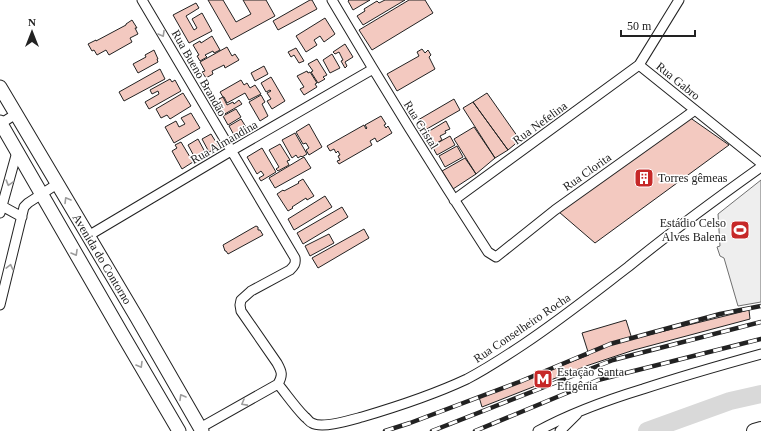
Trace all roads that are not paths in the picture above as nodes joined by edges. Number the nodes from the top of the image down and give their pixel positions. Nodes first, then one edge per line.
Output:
1 (142, 0) edge
2 (332, 0) edge
3 (678, 0) edge
4 (639, 65) junction
5 (372, 69) junction
6 (0, 87) edge
7 (695, 110) junction
8 (16, 114) junction
9 (0, 123) edge
10 (231, 151) junction
11 (17, 152) junction
12 (761, 164) edge
13 (761, 167) edge
14 (57, 184) junction
15 (41, 194) junction
16 (454, 200) junction
17 (1, 209) edge
18 (22, 217) junction
19 (88, 236) junction
20 (496, 258) joint
21 (1, 295) edge
22 (0, 305) edge
23 (761, 354) edge
24 (278, 384) junction
25 (581, 411) junction
26 (761, 429) edge
27 (201, 430) edge
28 (179, 431) edge
29 (538, 431) edge
30 (560, 431) edge
31 (754, 431) edge

1 -> 10 street, Rua Bueno Brandão
2 - 5 street, Rua Cristal
3 - 4 street, Rua Gabro
4 - 7 street, Rua Gabro
4 - 16 street, Rua Nefelina
5 - 10 street, Rua Almandina
5 - 16 street, Rua Cristal
6 - 8 main road, Avenida do Contorno
7 - 12 street, Rua Gabro
7 - 20 street, Rua Clorita
8 - 9 street
8 - 14 main road, Avenida do Contorno
9 - 11 main road, Avenida do Contorno
10 - 19 street, Rua Almandina
10 - 24 street, Rua Bueno Brandão
11 - 15 main road, Avenida do Contorno
11 -> 17 street
13 - 24 street, Rua Conselheiro Rocha
14 - 15 street
19 -> 14 main road, Avenida do Contorno
15 - 18 street
15 -> 28 main road, Avenida do Contorno
16 - 20 street, Rua Cristal
17 - 18 street
21 -> 18 street
27 -> 19 main road, Avenida do Contorno
21 - 22 street
23 - 25 street
24 -> 27 street
25 - 29 street
25 - 30 street
26 - 31 main road

